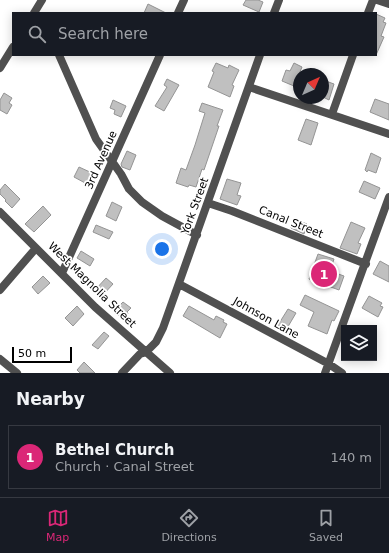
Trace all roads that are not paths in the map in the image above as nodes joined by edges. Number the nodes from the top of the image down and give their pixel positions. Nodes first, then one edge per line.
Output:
1 (184, 0) edge
2 (279, 0) edge
3 (373, 0) edge
4 (377, 0) edge
5 (389, 4) edge
6 (178, 12) edge
7 (274, 12) edge
8 (368, 12) edge
9 (12, 49) edge
10 (59, 56) edge
11 (160, 56) edge
12 (260, 56) edge
13 (353, 56) edge
14 (0, 68) edge
15 (249, 87) junction
16 (332, 114) junction
17 (389, 134) edge
18 (112, 161) junction
19 (389, 197) edge
20 (208, 203) junction
21 (0, 212) edge
22 (196, 235) junction
23 (36, 248) junction
24 (366, 264) junction
25 (62, 273) junction
26 (179, 284) junction
27 (0, 290) edge
28 (146, 352) junction
29 (0, 359) edge
30 (328, 364) junction
31 (17, 373) edge
32 (122, 373) edge
33 (170, 373) edge
34 (325, 373) edge
35 (342, 373) edge

1 - 6 street
2 - 7 street
3 - 8 street
4 - 5 street
9 - 14 street
10 - 18 street
11 - 18 street, 3rd Avenue
12 - 15 street, York Street
13 - 16 street
15 - 16 street
15 - 20 street, York Street
16 - 17 street
18 - 22 street
18 - 25 street, 3rd Avenue
19 - 24 street
20 - 22 street, York Street
20 - 24 street, Canal Street
21 - 23 street, West Magnolia Street
22 - 26 street, York Street
23 - 25 street, West Magnolia Street
23 - 27 street
24 - 30 street
25 - 28 street, West Magnolia Street
26 - 28 street, York Street
26 - 30 street, Johnson Lane
28 - 32 street, York Street
28 - 33 street, West Magnolia Street
29 - 31 street
30 - 34 street
30 - 35 street, Johnson Lane

